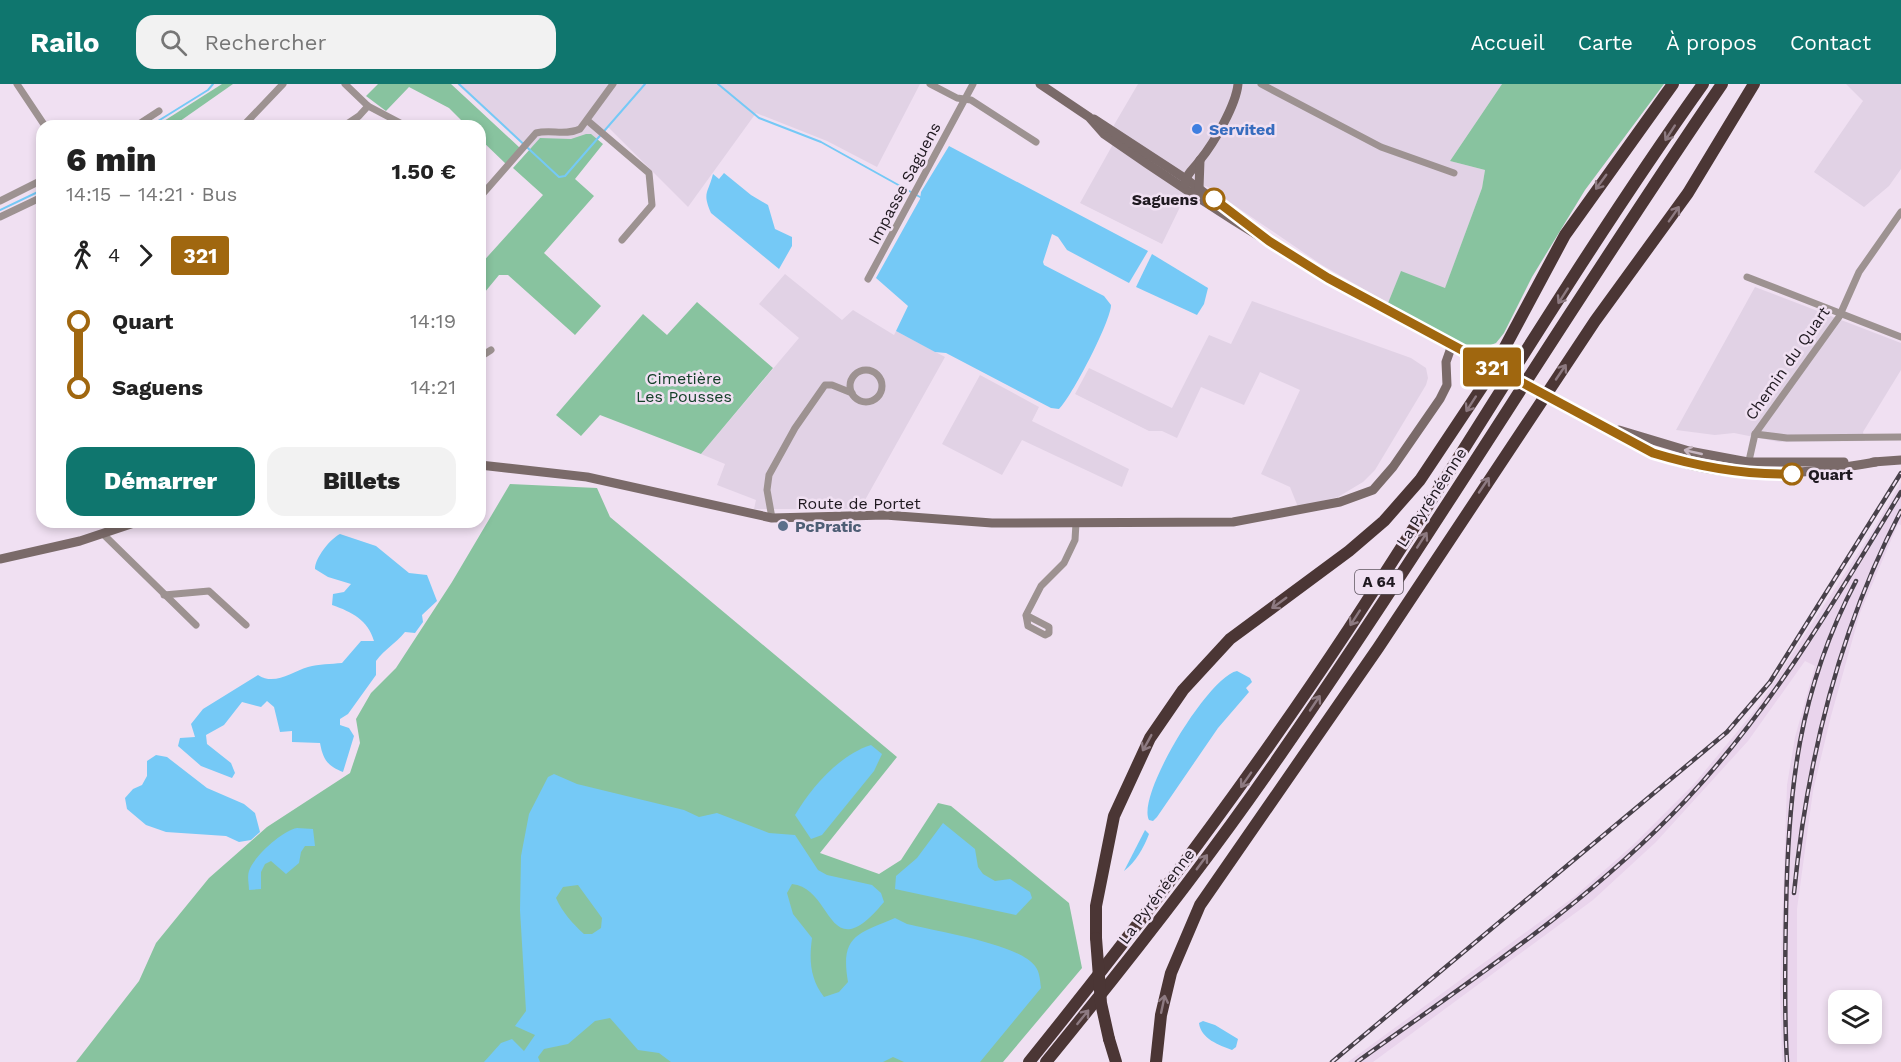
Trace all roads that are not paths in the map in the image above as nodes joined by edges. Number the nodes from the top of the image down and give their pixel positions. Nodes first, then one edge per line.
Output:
1 (17, 84) edge
2 (283, 84) edge
3 (345, 84) edge
4 (613, 84) edge
5 (930, 84) edge
6 (973, 84) edge
7 (1040, 84) edge
8 (1238, 84) edge
9 (1261, 84) edge
10 (1674, 84) edge
11 (1703, 84) edge
12 (1722, 84) edge
13 (1754, 84) edge
14 (965, 99) junction
15 (368, 106) junction
16 (159, 111) dead end
17 (41, 120) edge
18 (145, 120) edge
19 (249, 120) edge
20 (353, 120) edge
21 (395, 120) edge
22 (588, 122) junction
23 (1036, 142) dead end
24 (1454, 173) dead end
25 (1188, 181) junction
26 (36, 183) edge
27 (486, 188) edge
28 (36, 200) edge
29 (0, 201) edge
30 (1901, 212) edge
31 (0, 218) edge
32 (622, 240) dead end
33 (1747, 277) dead end
34 (868, 279) dead end
35 (1840, 313) junction
36 (1901, 337) edge
37 (1452, 345) junction
38 (490, 350) dead end
39 (486, 353) edge
40 (852, 393) junction
41 (1597, 423) junction
42 (1755, 434) junction
43 (1901, 437) edge
44 (1899, 460) edge
45 (1748, 462) junction
46 (1876, 462) junction
47 (486, 466) edge
48 (1746, 474) junction
49 (772, 518) junction
50 (1076, 523) junction
51 (120, 528) edge
52 (103, 534) junction
53 (0, 559) edge
54 (164, 595) junction
55 (1026, 615) dead end
56 (196, 625) dead end
57 (246, 625) dead end
58 (1029, 1062) edge
59 (1046, 1062) edge
60 (1116, 1062) edge
61 (1156, 1062) edge

1 - 17 street
2 - 19 street
3 - 15 street
4 - 22 street
5 - 14 street
6 - 14 street, Impasse Saguens
7 - 25 street
8 - 25 street
9 - 24 street
10 -> 60 highway, bridge
11 -> 58 highway, La Pyrénéenne / A 64
59 -> 12 highway, La Pyrénéenne / A 64
61 -> 13 highway
14 - 23 street
14 - 34 street, Impasse Saguens
15 - 20 street
15 - 21 street
16 - 18 street
22 - 27 street
22 - 32 street
25 - 37 street
26 - 29 street
28 - 31 street
30 - 35 street, Chemin du Quart
33 - 35 street
35 - 36 street
35 - 42 street, Chemin du Quart
37 - 41 street, bridge
37 - 50 street, Route de Portet
38 - 39 street
40 - 40 street
40 - 49 street
45 -> 41 street
41 - 48 street
42 - 43 street
42 - 45 street, Chemin du Quart
44 - 46 street
45 - 46 street
45 - 48 street, Chemin du Quart
46 - 48 street
47 - 49 street, Route de Portet
49 - 50 street, Route de Portet
50 - 55 street
51 - 52 street
52 - 53 street
52 - 54 street
54 - 56 street
54 - 57 street

